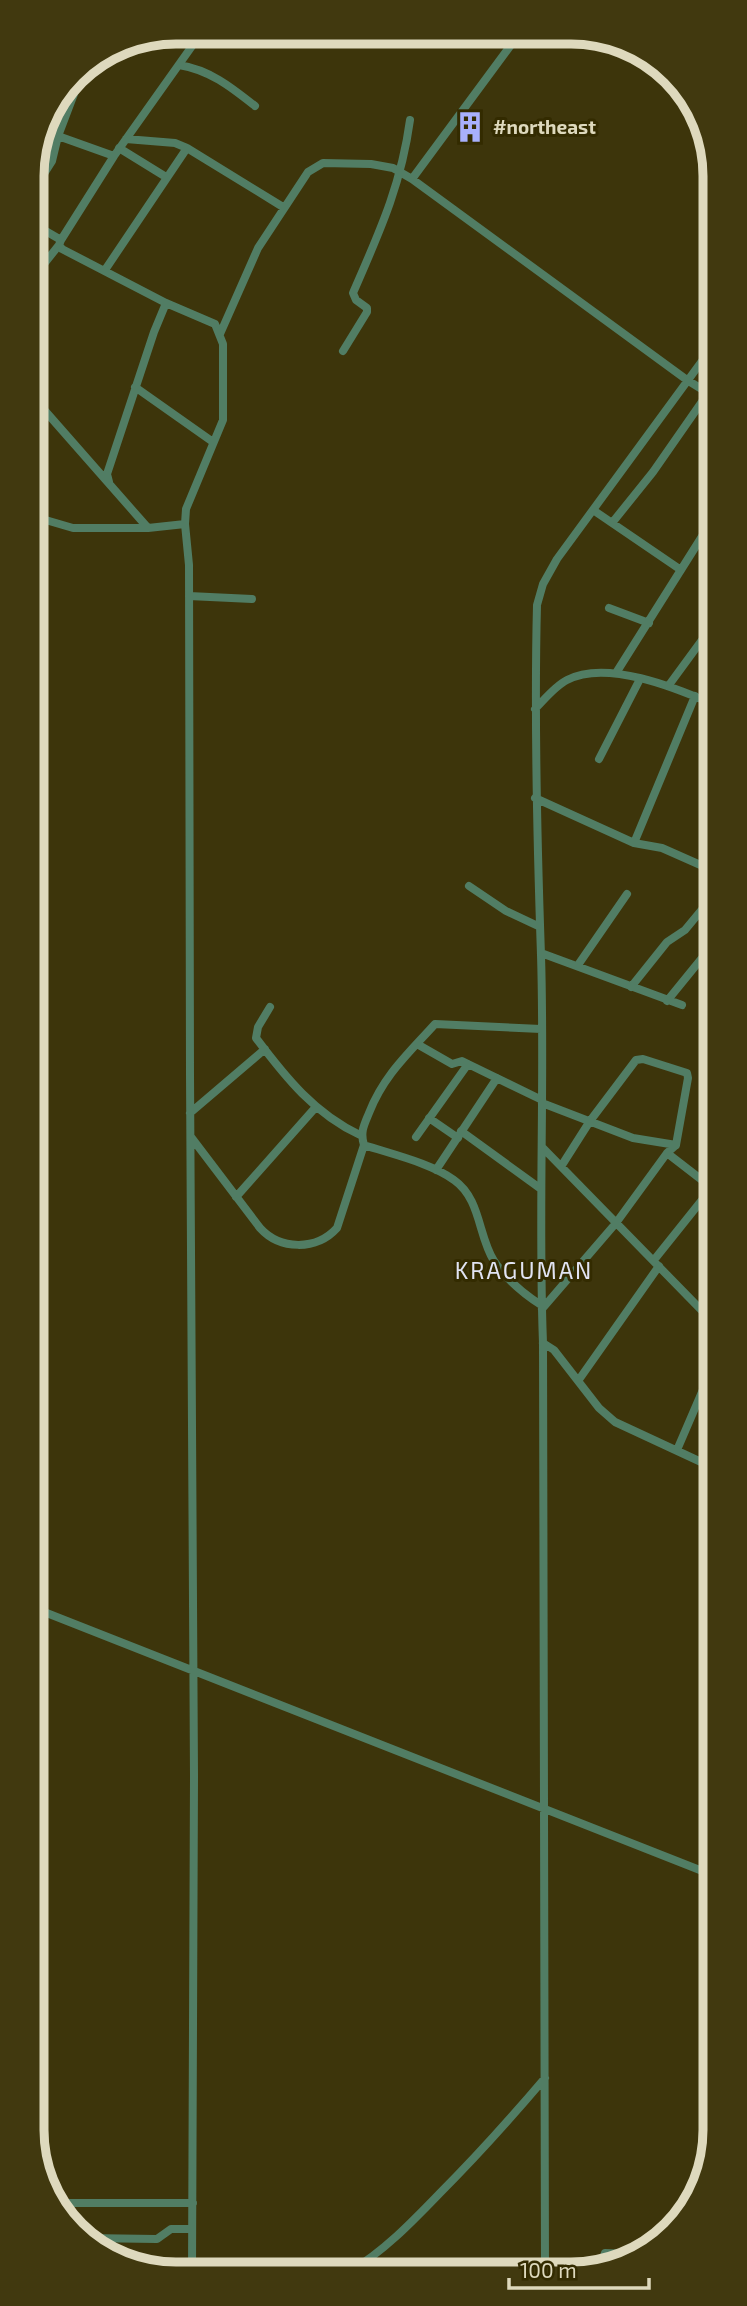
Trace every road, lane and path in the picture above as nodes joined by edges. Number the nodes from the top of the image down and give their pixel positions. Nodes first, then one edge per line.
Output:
1 (194, 44) edge
2 (512, 44) edge
3 (179, 65) junction
4 (76, 89) edge
5 (256, 106) dead end
6 (410, 120) dead end
7 (51, 134) edge
8 (58, 136) junction
9 (125, 139) junction
10 (119, 148) junction
11 (187, 148) junction
12 (114, 156) junction
13 (401, 172) junction
14 (44, 173) edge
15 (166, 177) junction
16 (412, 179) junction
17 (283, 206) junction
18 (44, 232) edge
19 (60, 243) junction
20 (44, 264) edge
21 (105, 270) junction
22 (166, 303) junction
23 (220, 334) junction
24 (343, 351) dead end
25 (703, 359) edge
26 (687, 380) junction
27 (135, 387) junction
28 (703, 390) edge
29 (703, 406) edge
30 (44, 410) edge
31 (213, 442) junction
32 (109, 484) junction
33 (593, 510) junction
34 (44, 520) edge
35 (612, 523) junction
36 (185, 524) junction
37 (148, 528) junction
38 (703, 535) edge
39 (681, 569) junction
40 (189, 596) junction
41 (252, 599) dead end
42 (609, 608) dead end
43 (649, 623) junction
44 (703, 638) edge
45 (616, 673) junction
46 (640, 678) junction
47 (669, 685) junction
48 (695, 696) junction
49 (703, 700) edge
50 (535, 709) junction
51 (599, 759) dead end
52 (536, 798) junction
53 (634, 843) junction
54 (703, 866) edge
55 (469, 886) dead end
56 (626, 894) dead end
57 (703, 908) edge
58 (538, 926) junction
59 (541, 953) junction
60 (703, 957) edge
61 (578, 965) junction
62 (631, 987) junction
63 (667, 1001) junction
64 (682, 1005) dead end
65 (270, 1007) dead end
66 (541, 1029) junction
67 (417, 1044) junction
68 (265, 1049) junction
69 (468, 1063) junction
70 (496, 1078) junction
71 (542, 1101) junction
72 (315, 1108) junction
73 (190, 1113) junction
74 (429, 1118) junction
75 (590, 1121) junction
76 (360, 1135) junction
77 (459, 1135) junction
78 (191, 1137) junction
79 (416, 1137) dead end
80 (364, 1145) junction
81 (676, 1145) junction
82 (542, 1147) junction
83 (667, 1153) junction
84 (562, 1166) junction
85 (436, 1170) junction
86 (703, 1179) edge
87 (541, 1189) junction
88 (236, 1197) junction
89 (703, 1198) edge
90 (616, 1223) junction
91 (656, 1263) junction
92 (542, 1307) junction
93 (703, 1312) edge
94 (543, 1343) junction
95 (578, 1381) junction
96 (703, 1390) edge
97 (677, 1450) junction
98 (703, 1463) edge
99 (44, 1612) edge
100 (193, 1671) junction
101 (545, 1810) junction
102 (703, 1871) edge
103 (545, 2078) junction
104 (65, 2203) edge
105 (193, 2203) junction
106 (192, 2229) junction
107 (100, 2238) edge
108 (618, 2254) edge
109 (603, 2258) edge
110 (192, 2262) edge
111 (365, 2262) edge
112 (545, 2262) edge

1 - 3 street
2 - 16 street
3 - 5 street
3 - 9 street
4 - 8 street
6 - 13 street
7 - 8 street
8 - 12 street
8 - 14 street
9 - 10 street
9 - 11 street
10 - 12 street
10 - 15 street
11 - 15 street
11 - 17 street
12 - 19 street
13 - 16 street
13 - 17 street
13 - 24 street
15 - 21 street
16 - 26 street
17 - 23 street
18 - 19 street
19 - 20 street
19 - 21 street
21 - 22 street
22 - 23 street
22 - 27 street
23 - 31 street
25 - 26 street
26 - 28 street
26 - 33 street
27 - 31 street
27 - 32 street
29 - 35 street
30 - 32 street
31 - 36 street
32 - 37 street
33 - 35 street
33 - 50 street
34 - 37 street
35 - 39 street
36 - 37 street
36 - 40 street
38 - 39 street
39 - 43 street
40 - 41 street
40 - 73 street
42 - 43 street
43 - 45 street
44 - 47 street
45 - 46 street
45 - 50 street
46 - 47 street
46 - 51 street
47 - 48 street
48 - 49 street
48 - 53 street
50 - 52 street
52 - 53 street
52 - 58 street
53 - 54 street
55 - 58 street
56 - 61 street
57 - 62 street
58 - 59 street
59 - 61 street
59 - 66 street
60 - 63 street
61 - 62 street
62 - 63 street
63 - 64 street
65 - 68 street
66 - 67 street
66 - 71 street
67 - 69 street
67 - 76 street
68 - 72 street
68 - 73 street
69 - 70 street
69 - 74 street
70 - 71 street
70 - 77 street
71 - 75 street
71 - 82 street
72 - 76 street
72 - 88 street
73 - 78 street
74 - 77 street
74 - 79 street
75 - 81 street
75 - 81 street
75 - 84 street
76 - 80 street
77 - 85 street
77 - 87 street
78 - 88 street
78 - 100 street
80 - 85 street
80 - 88 street
81 - 83 street
82 - 84 street
82 - 87 street
83 - 86 street
83 - 90 street
84 - 90 street
85 - 92 street
87 - 92 street
89 - 91 street
90 - 91 street
90 - 92 street
91 - 93 street
91 - 95 street
92 - 94 street
94 - 95 street
94 - 101 street
95 - 97 street
96 - 97 street
97 - 98 street
99 - 100 street
100 - 101 street
100 - 105 street
101 - 102 street
101 - 103 street
103 - 111 street
103 - 112 street
104 - 105 street
105 - 106 street
106 - 107 street
106 - 110 street
108 - 109 street

